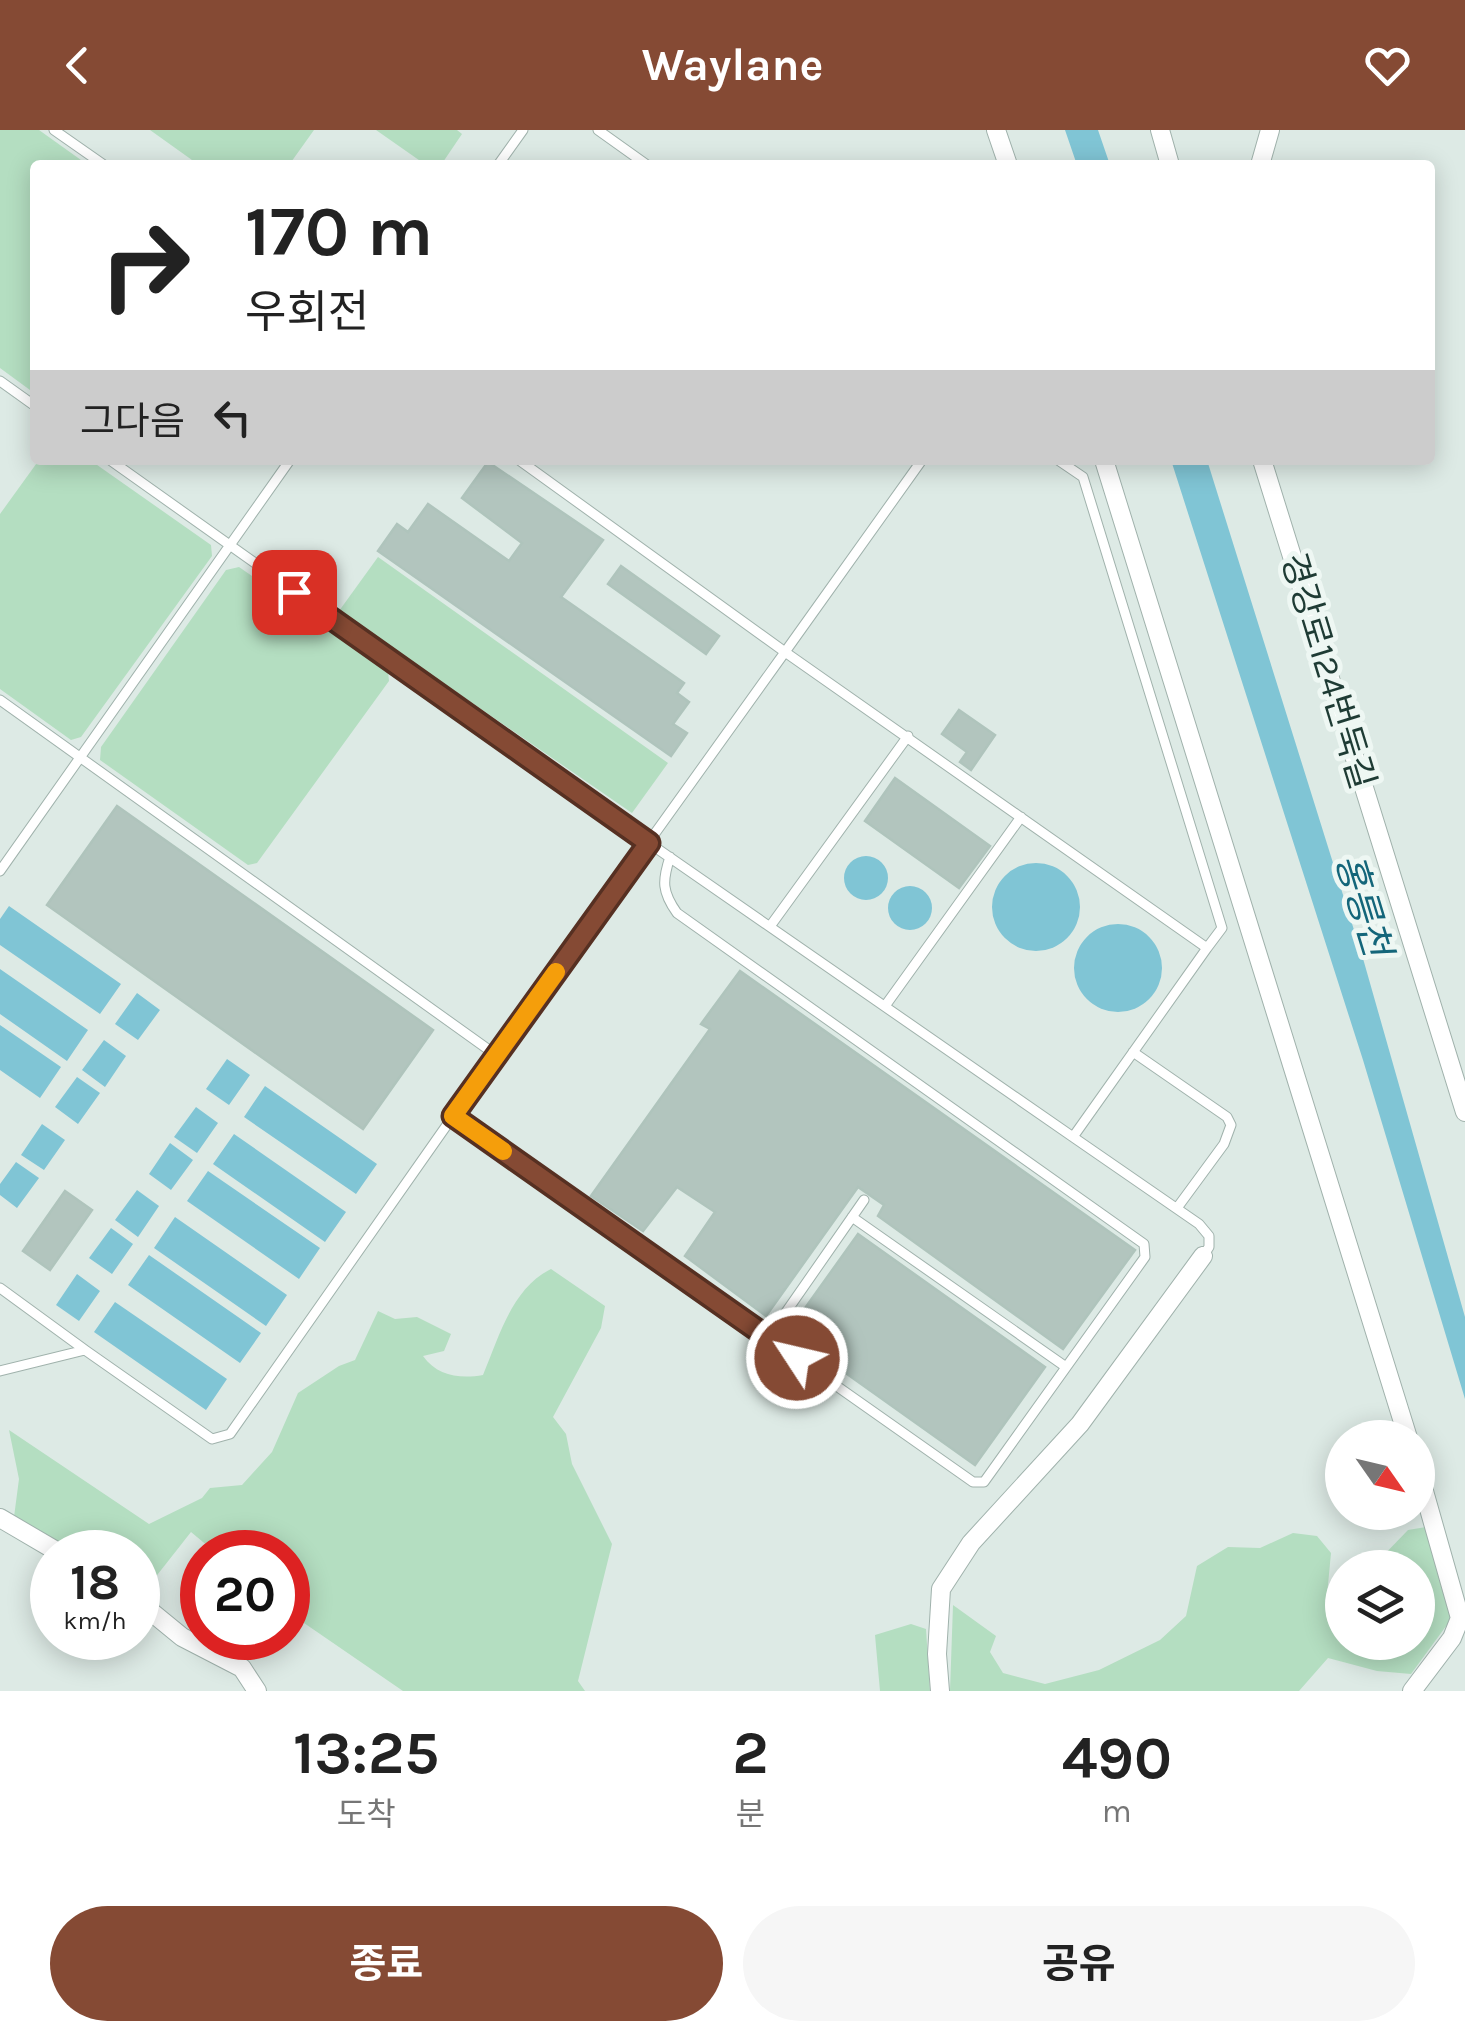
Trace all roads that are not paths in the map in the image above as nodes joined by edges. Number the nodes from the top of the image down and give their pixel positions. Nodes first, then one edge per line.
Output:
1 (54, 130) edge
2 (523, 130) edge
3 (598, 130) edge
4 (996, 130) edge
5 (1160, 130) edge
6 (1270, 130) edge
7 (97, 160) edge
8 (502, 160) edge
9 (639, 160) edge
10 (1006, 160) edge
11 (1169, 160) edge
12 (1261, 160) edge
13 (0, 381) edge
14 (30, 402) edge
15 (117, 465) edge
16 (287, 465) edge
17 (526, 465) edge
18 (918, 465) edge
19 (1065, 465) edge
20 (1106, 465) edge
21 (1264, 465) edge
22 (230, 546) junction
23 (785, 652) junction
24 (0, 700) edge
25 (908, 736) junction
26 (81, 758) junction
27 (1021, 817) junction
28 (649, 843) junction
29 (670, 857) junction
30 (0, 871) edge
31 (772, 925) junction
32 (1207, 948) junction
33 (885, 1006) junction
34 (1133, 1052) junction
35 (496, 1054) junction
36 (1465, 1112) edge
37 (453, 1116) junction
38 (1073, 1138) junction
39 (864, 1200) dead end
40 (1177, 1208) junction
41 (852, 1216) junction
42 (1203, 1256) joint
43 (0, 1288) edge
44 (768, 1338) junction
45 (85, 1350) junction
46 (1066, 1367) junction
47 (0, 1371) edge
48 (1402, 1420) edge
49 (0, 1518) edge
50 (1435, 1530) edge
51 (30, 1536) edge
52 (160, 1619) edge
53 (257, 1691) edge
54 (940, 1691) edge
55 (1412, 1691) edge

1 - 7 lane
2 - 8 lane
3 - 9 lane
4 - 10 street
5 - 11 street
6 - 12 street
13 - 14 lane
15 - 22 lane
16 - 22 lane
17 - 23 lane
18 - 23 lane
19 - 32 lane
20 - 48 street
21 - 36 street, 경강로124번둑길
22 - 26 lane
22 - 28 lane
23 - 25 lane
23 - 28 lane
24 - 26 lane
25 - 27 lane
25 - 31 lane
26 - 30 lane
26 - 35 lane
27 - 32 lane
27 - 33 lane
28 - 29 lane
28 - 35 lane
29 - 31 lane
29 - 46 lane
31 - 33 lane
32 - 34 lane
33 - 38 lane
34 - 38 lane
34 - 40 lane
35 - 37 lane
37 - 44 lane
37 - 45 lane
38 - 40 lane
39 - 41 lane
40 - 42 lane
41 - 44 lane
41 - 46 lane
42 - 54 street
43 - 45 lane
44 - 46 lane
45 - 47 lane
49 - 51 street
50 - 55 street
52 - 53 street

